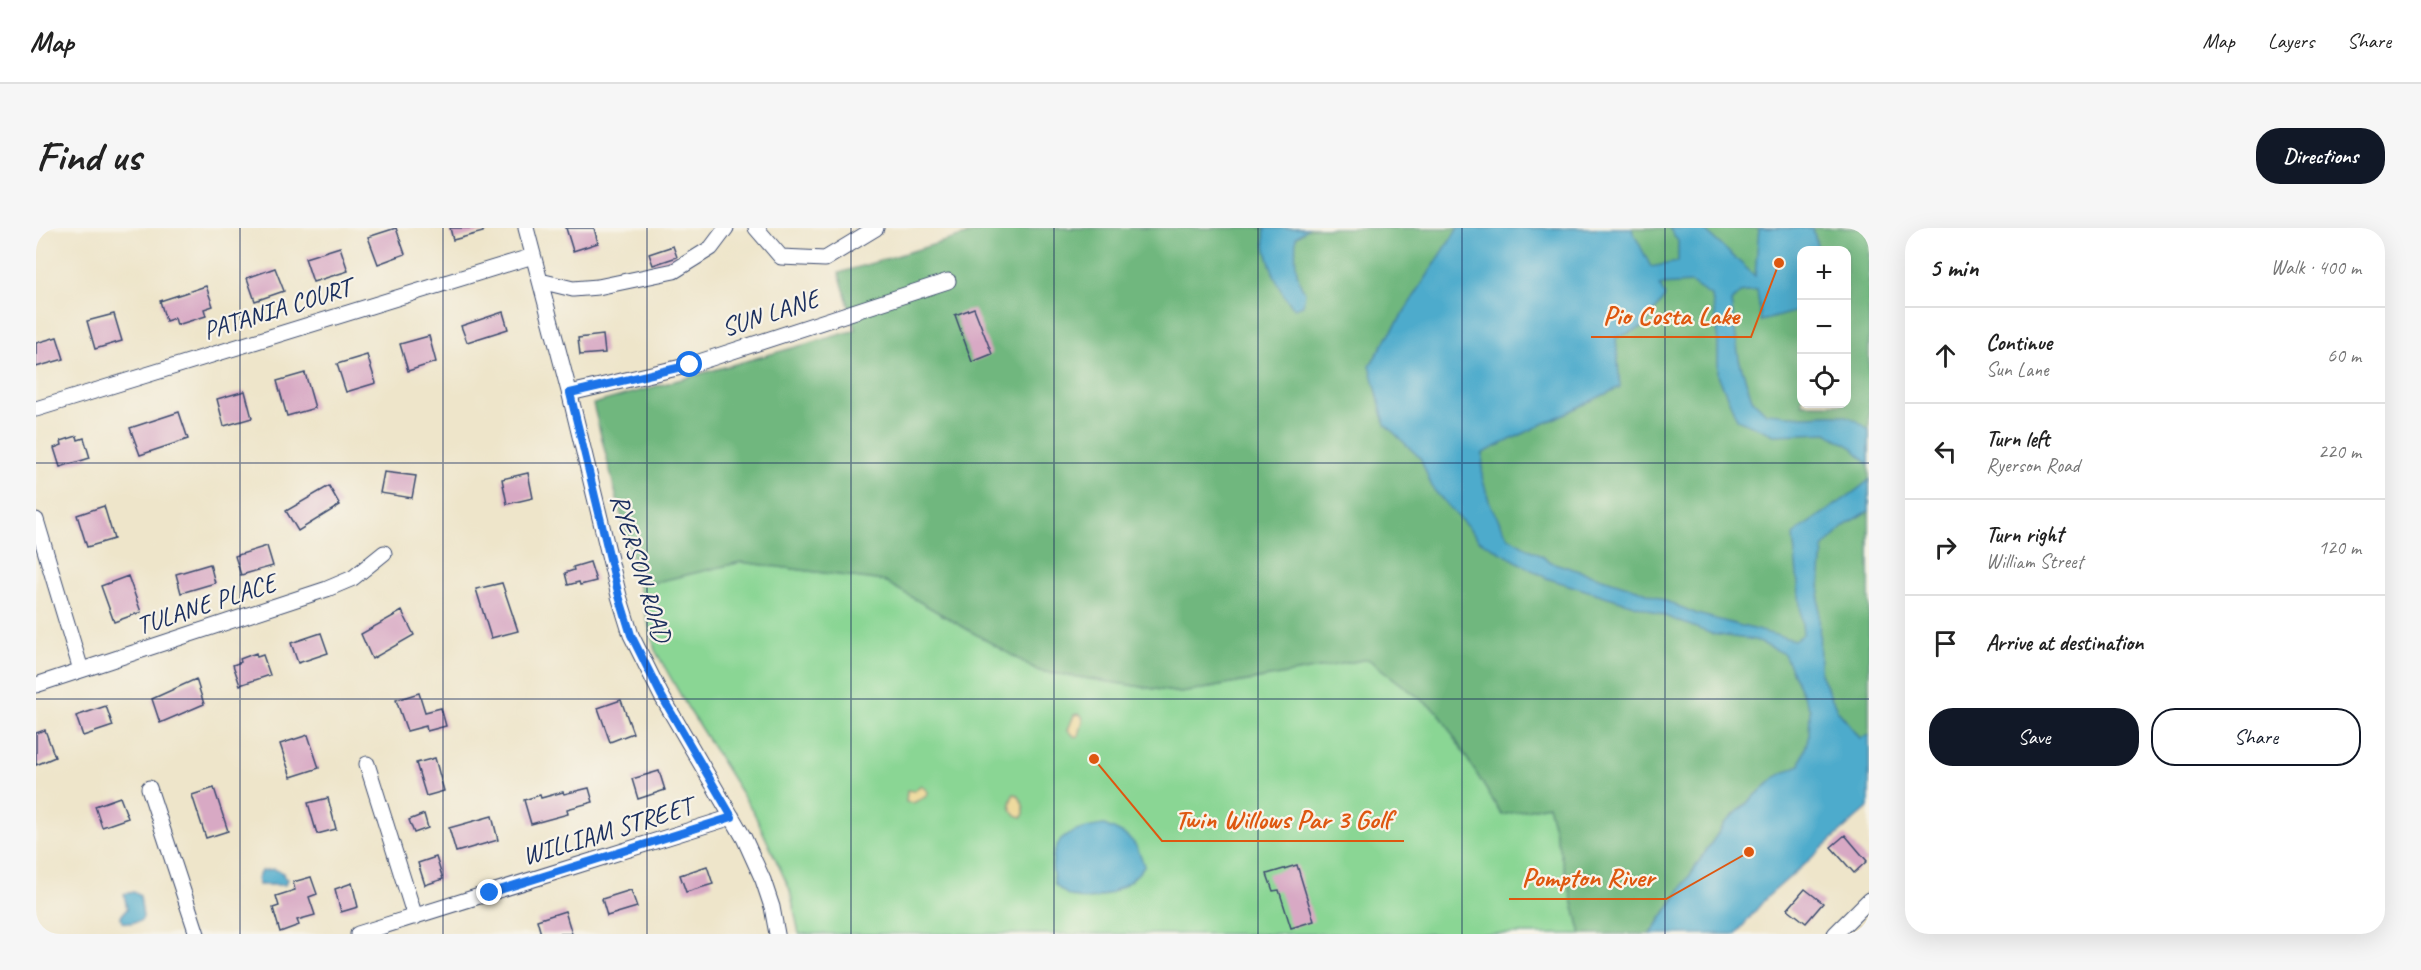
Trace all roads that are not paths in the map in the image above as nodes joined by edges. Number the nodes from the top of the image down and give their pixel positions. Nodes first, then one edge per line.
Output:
1 (526, 228) edge
2 (726, 228) edge
3 (756, 228) edge
4 (876, 228) edge
5 (533, 256) junction
6 (540, 281) junction
7 (948, 281) dead end
8 (570, 393) junction
9 (36, 409) edge
10 (36, 520) edge
11 (384, 553) dead end
12 (81, 670) junction
13 (36, 685) edge
14 (367, 764) dead end
15 (149, 788) dead end
16 (732, 817) junction
17 (1869, 900) edge
18 (415, 916) junction
19 (197, 934) edge
20 (358, 934) edge
21 (777, 934) edge
22 (1834, 934) edge

1 - 5 street, RYERSON ROAD
2 - 6 street
3 - 4 street
5 - 6 street, RYERSON ROAD
5 - 9 street, PATANIA COURT
6 - 8 street, RYERSON ROAD
7 - 8 street, SUN LANE
8 - 16 street, RYERSON ROAD
10 - 12 street
11 - 12 street, TULANE PLACE
12 - 13 street, TULANE PLACE
14 - 18 street
15 - 19 street
16 - 18 street, WILLIAM STREET
16 - 21 street, RYERSON ROAD
17 - 22 street
18 - 20 street, WILLIAM STREET

